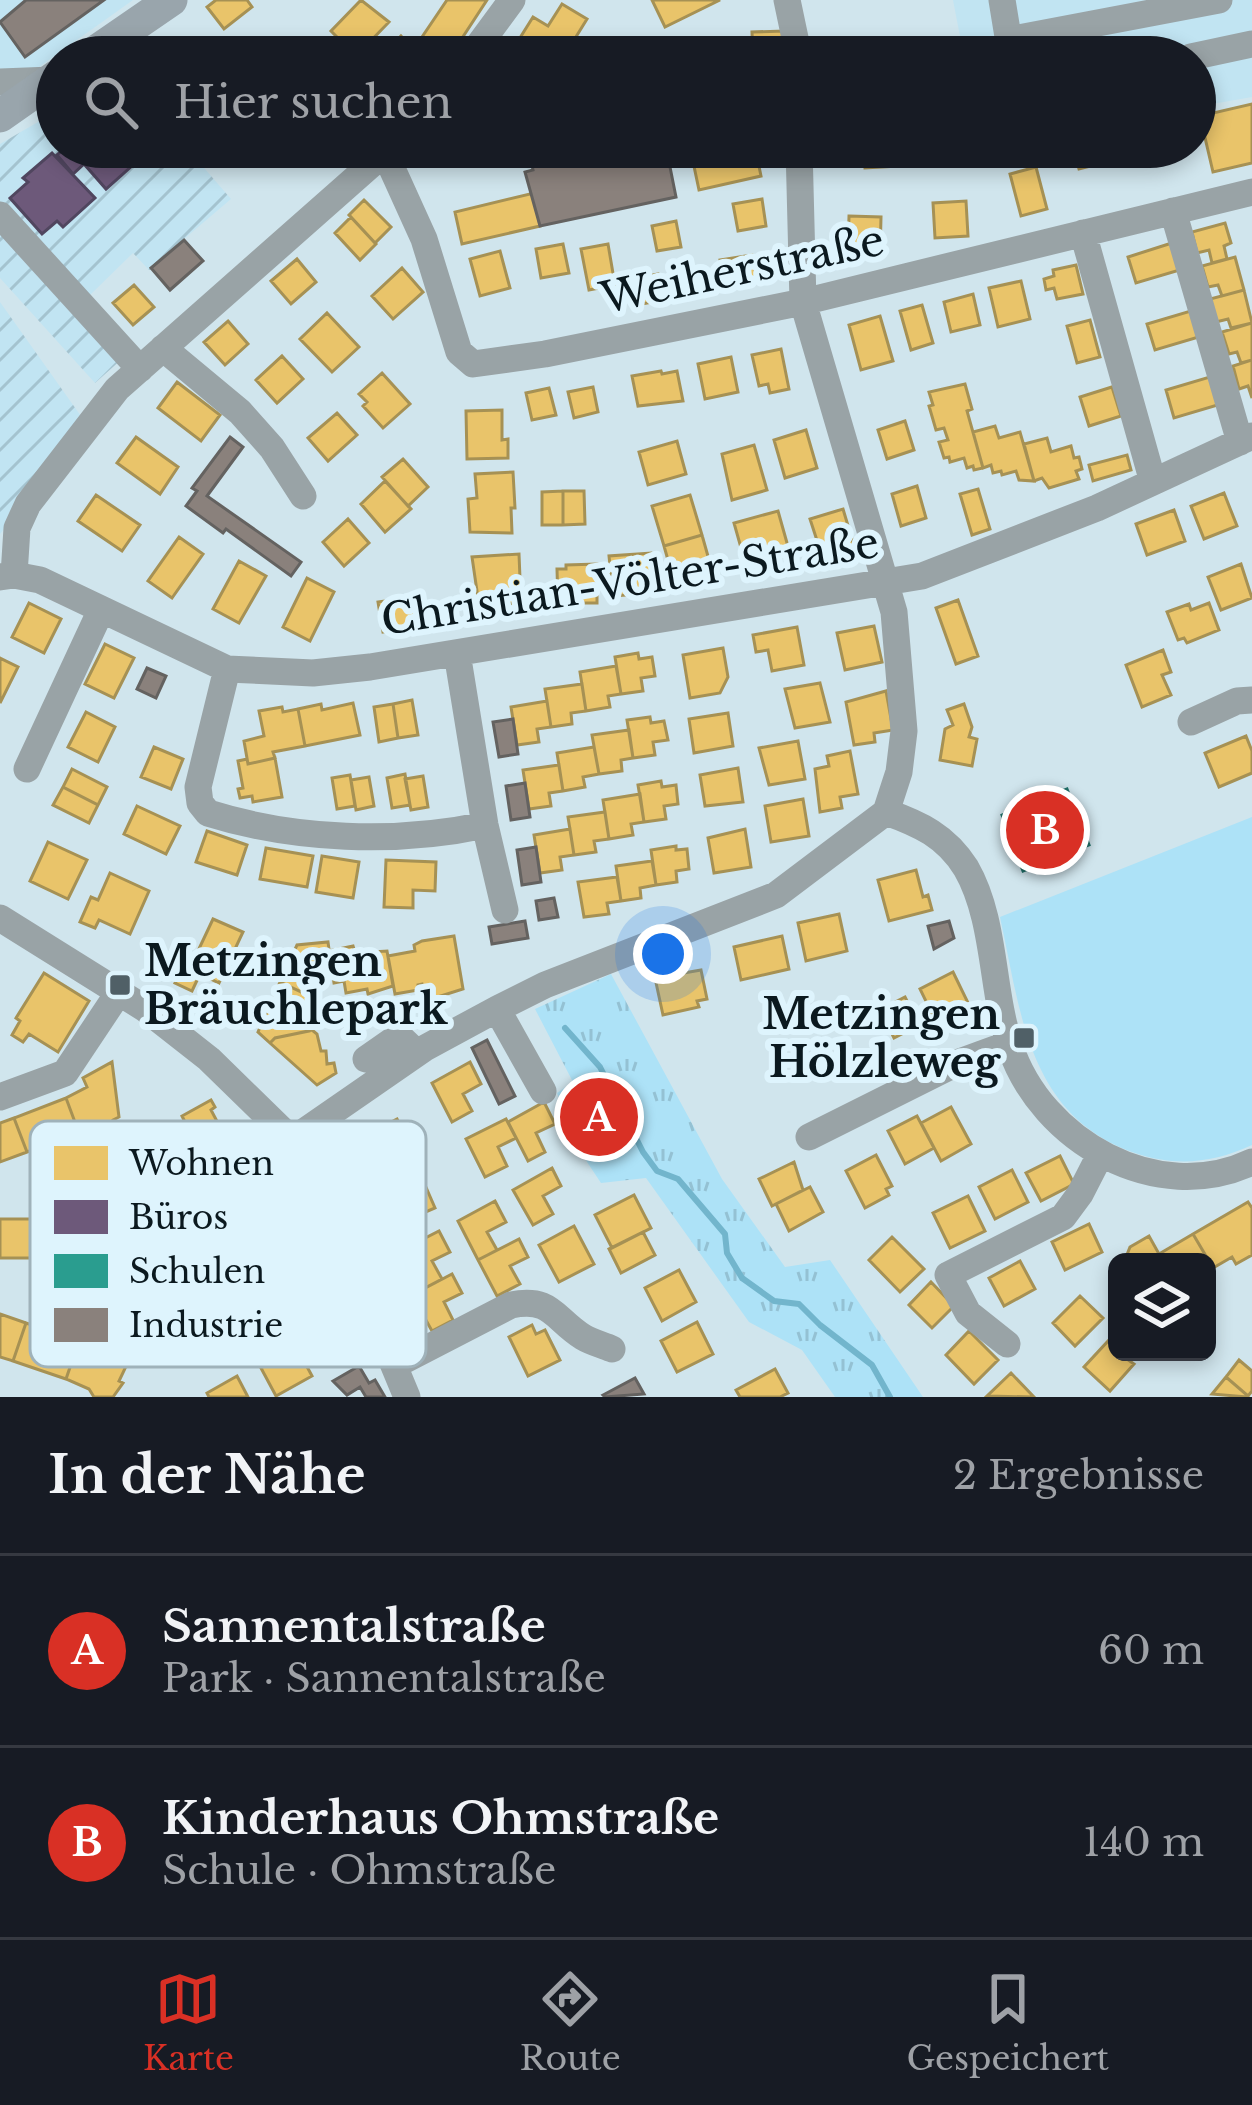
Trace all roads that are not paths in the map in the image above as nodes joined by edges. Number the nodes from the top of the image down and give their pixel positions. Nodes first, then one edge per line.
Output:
1 (512, 0) edge
2 (788, 0) edge
3 (1002, 0) edge
4 (1219, 0) edge
5 (157, 4) edge
6 (115, 36) edge
7 (485, 36) edge
8 (795, 36) edge
9 (1008, 36) edge
10 (1062, 36) edge
11 (1252, 44) edge
12 (1216, 52) edge
13 (36, 79) edge
14 (0, 82) edge
15 (36, 91) edge
16 (0, 116) edge
17 (368, 168) edge
18 (395, 168) edge
19 (800, 168) edge
20 (1252, 192) edge
21 (1173, 211) junction
22 (0, 214) edge
23 (1083, 233) junction
24 (803, 302) junction
25 (163, 348) junction
26 (140, 369) junction
27 (1246, 439) edge
28 (1153, 482) junction
29 (303, 496) dead end
30 (7, 576) edge
31 (887, 581) junction
32 (101, 610) junction
33 (457, 653) junction
34 (227, 670) junction
35 (1244, 700) edge
36 (1192, 722) dead end
37 (27, 770) dead end
38 (886, 812) junction
39 (485, 825) junction
40 (505, 910) dead end
41 (0, 918) edge
42 (119, 992) junction
43 (496, 1009) junction
44 (1009, 1044) junction
45 (417, 1053) junction
46 (366, 1060) dead end
47 (543, 1091) dead end
48 (0, 1097) edge
49 (273, 1121) edge
50 (319, 1121) edge
51 (809, 1137) dead end
52 (1100, 1155) junction
53 (1252, 1162) edge
54 (1007, 1344) dead end
55 (426, 1349) edge
56 (612, 1349) dead end
57 (396, 1367) edge
58 (407, 1397) edge

1 - 7 street
2 - 8 street
3 - 9 street
4 - 10 street
5 - 6 main road
11 - 12 street
13 - 14 street
15 - 16 main road
17 - 25 street
18 - 24 street, Weiherstraße
19 - 24 street
20 - 21 street, Weiherstraße
21 - 23 street, Weiherstraße
21 - 27 street
22 - 26 street
23 - 24 street, Weiherstraße
23 - 28 street
24 - 31 street
25 - 26 street
25 - 29 street
26 - 30 street
27 - 28 street, Christian-Völter-Straße
28 - 31 street, Christian-Völter-Straße
30 - 32 street, Christian-Völter-Straße
31 - 33 street, Christian-Völter-Straße
31 - 38 street
32 - 34 street, Christian-Völter-Straße
32 - 37 street
33 - 34 street, Christian-Völter-Straße
33 - 39 street
34 - 39 street
35 - 36 street
38 - 43 street
38 - 44 street
39 - 40 street
41 - 42 street
42 - 48 street
42 - 49 street
43 - 45 street
43 - 47 street
44 - 51 street
44 - 52 street
45 - 46 street
45 - 50 street
52 - 53 street
52 - 54 street
55 - 56 street
57 - 58 street

